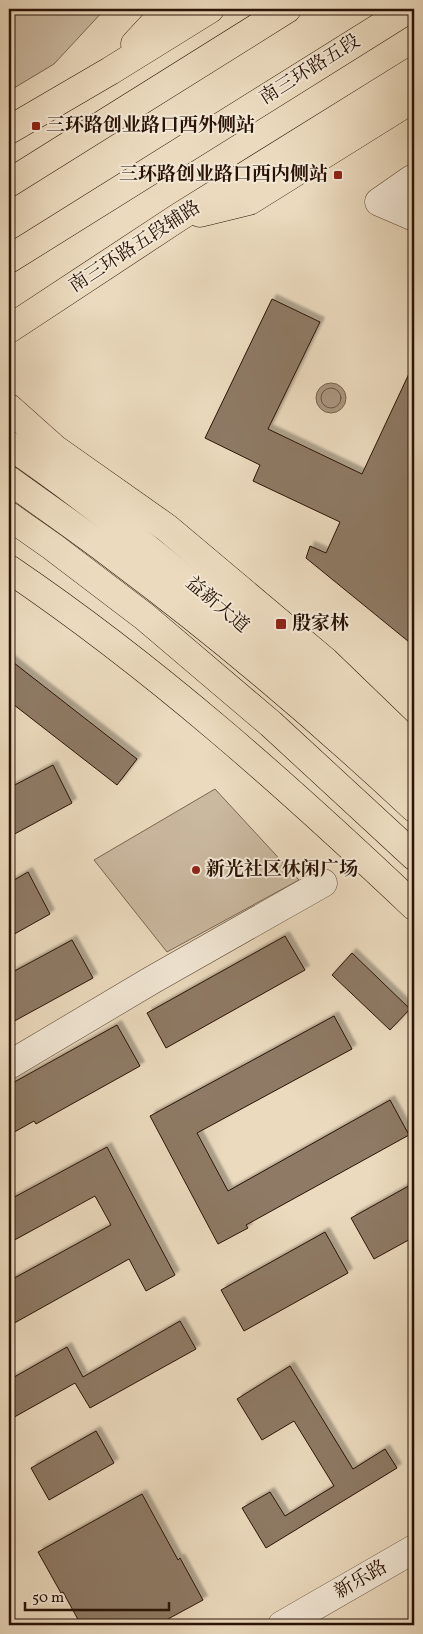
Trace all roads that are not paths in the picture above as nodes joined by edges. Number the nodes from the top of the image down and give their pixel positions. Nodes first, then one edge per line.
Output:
1 (171, 9) edge
2 (210, 9) edge
3 (287, 9) edge
4 (409, 9) edge
5 (110, 71) junction
6 (414, 71) edge
7 (414, 98) edge
8 (9, 130) edge
9 (414, 180) edge
10 (9, 184) edge
11 (179, 217) junction
12 (414, 217) edge
13 (9, 260) edge
14 (9, 329) edge
15 (9, 408) edge
16 (9, 445) edge
17 (9, 480) edge
18 (9, 516) edge
19 (9, 569) edge
20 (414, 747) edge
21 (414, 779) edge
22 (414, 808) edge
23 (414, 856) edge
24 (323, 883) dead end
25 (414, 906) edge
26 (9, 1065) edge
27 (414, 1549) edge
28 (282, 1625) edge

1 - 5 main road
2 - 5 main road
3 - 10 main road
4 - 13 main road, 南三环路五段
5 - 8 main road
6 - 11 main road, 南三环路五段辅路
7 - 11 main road
9 - 12 street
11 - 14 main road, 南三环路五段辅路
15 - 20 main road
16 - 21 main road, 益新大道
17 - 22 main road, 益新大道
18 - 23 main road
19 - 25 main road
24 - 26 street
27 - 28 street, 新乐路

